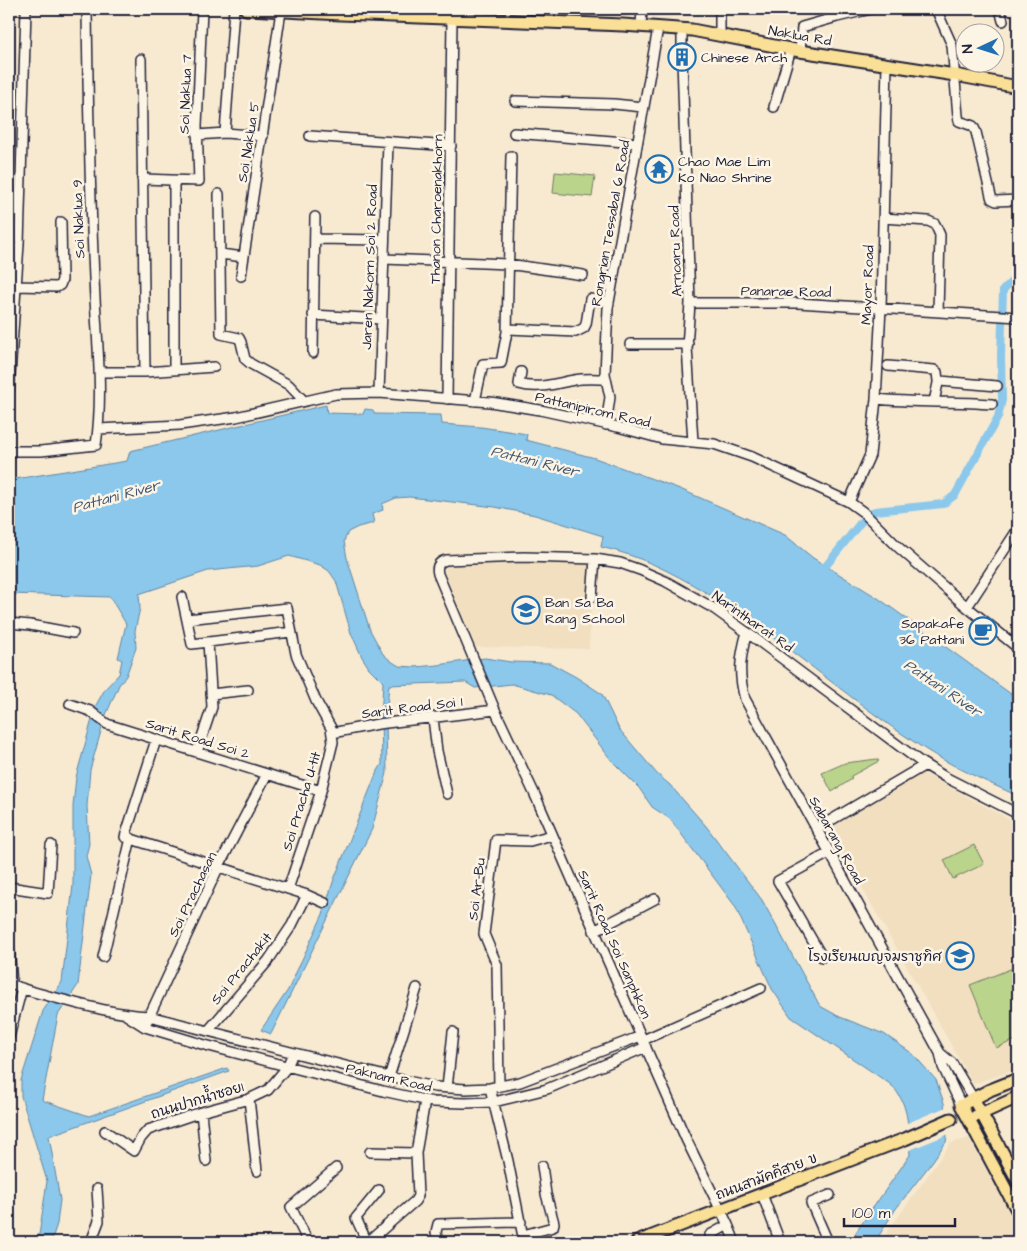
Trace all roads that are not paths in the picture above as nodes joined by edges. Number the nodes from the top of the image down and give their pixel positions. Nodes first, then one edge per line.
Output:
1 (26, 9) edge
2 (87, 9) edge
3 (202, 9) edge
4 (234, 9) edge
5 (246, 9) edge
6 (642, 9) edge
7 (720, 9) edge
8 (871, 9) edge
9 (936, 9) edge
10 (1000, 9) edge
11 (322, 11) edge
12 (281, 12) junction
13 (836, 13) edge
14 (452, 18) junction
15 (1003, 22) dead end
16 (642, 26) junction
17 (658, 28) junction
18 (682, 30) junction
19 (720, 36) junction
20 (796, 50) junction
21 (142, 58) dead end
22 (887, 64) junction
23 (955, 75) junction
24 (1018, 87) edge
25 (515, 101) dead end
26 (643, 107) junction
27 (774, 107) dead end
28 (225, 133) junction
29 (514, 133) dead end
30 (197, 135) junction
31 (263, 136) junction
32 (310, 136) dead end
33 (388, 143) junction
34 (637, 143) junction
35 (451, 146) junction
36 (511, 156) dead end
37 (142, 179) junction
38 (174, 185) dead end
39 (219, 194) dead end
40 (1018, 200) edge
41 (316, 217) dead end
42 (883, 218) junction
43 (61, 222) dead end
44 (315, 239) junction
45 (384, 240) junction
46 (220, 254) junction
47 (244, 257) junction
48 (384, 260) junction
49 (449, 262) junction
50 (508, 264) junction
51 (583, 275) dead end
52 (241, 276) dead end
53 (16, 286) junction
54 (609, 302) junction
55 (690, 303) junction
56 (881, 308) junction
57 (938, 312) junction
58 (314, 316) junction
59 (1014, 316) edge
60 (381, 319) junction
61 (508, 329) junction
62 (630, 344) dead end
63 (688, 344) junction
64 (313, 353) dead end
65 (888, 366) dead end
66 (214, 367) dead end
67 (174, 370) junction
68 (99, 372) junction
69 (145, 372) junction
70 (521, 372) dead end
71 (606, 379) junction
72 (938, 381) junction
73 (997, 386) dead end
74 (9, 390) edge
75 (379, 393) junction
76 (447, 399) junction
77 (876, 399) junction
78 (304, 401) junction
79 (476, 401) junction
80 (934, 402) junction
81 (992, 404) dead end
82 (606, 425) junction
83 (98, 428) junction
84 (693, 442) junction
85 (9, 451) edge
86 (849, 502) junction
87 (1018, 529) edge
88 (595, 559) junction
89 (438, 566) joint
90 (182, 597) dead end
91 (592, 597) dead end
92 (967, 607) junction
93 (187, 619) junction
94 (9, 624) edge
95 (291, 632) junction
96 (747, 632) junction
97 (73, 633) dead end
98 (208, 642) junction
99 (1018, 648) edge
100 (248, 690) dead end
101 (211, 694) junction
102 (70, 704) dead end
103 (495, 710) junction
104 (433, 718) junction
105 (332, 733) junction
106 (156, 740) junction
107 (196, 752) junction
108 (925, 765) junction
109 (267, 774) junction
110 (321, 791) junction
111 (447, 794) dead end
112 (1018, 814) edge
113 (816, 829) junction
114 (552, 835) junction
115 (128, 838) junction
116 (52, 846) dead end
117 (829, 853) junction
118 (219, 866) junction
119 (9, 887) edge
120 (288, 889) junction
121 (307, 895) junction
122 (655, 899) dead end
123 (325, 903) dead end
124 (594, 931) junction
125 (9, 946) edge
126 (103, 956) dead end
127 (822, 957) dead end
128 (10, 984) edge
129 (22, 988) junction
130 (416, 988) dead end
131 (761, 988) dead end
132 (126, 1015) junction
133 (149, 1016) junction
134 (144, 1027) junction
135 (208, 1030) junction
136 (453, 1032) dead end
137 (9, 1037) edge
138 (643, 1041) junction
139 (293, 1053) junction
140 (940, 1053) junction
141 (288, 1067) junction
142 (389, 1077) junction
143 (1018, 1079) edge
144 (495, 1087) junction
145 (447, 1088) junction
146 (1018, 1097) edge
147 (973, 1098) junction
148 (249, 1099) junction
149 (425, 1101) junction
150 (494, 1102) junction
151 (961, 1105) junction
152 (201, 1112) junction
153 (981, 1113) junction
154 (952, 1119) junction
155 (969, 1120) junction
156 (105, 1131) dead end
157 (370, 1152) dead end
158 (416, 1154) junction
159 (206, 1161) dead end
160 (542, 1166) dead end
161 (336, 1168) dead end
162 (257, 1172) dead end
163 (1018, 1181) edge
164 (97, 1189) dead end
165 (379, 1190) dead end
166 (762, 1194) junction
167 (830, 1195) dead end
168 (720, 1210) junction
169 (1018, 1212) edge
170 (521, 1222) junction
171 (728, 1225) junction
172 (524, 1239) edge
173 (91, 1242) edge
174 (308, 1242) edge
175 (367, 1242) edge
176 (438, 1242) edge
177 (638, 1242) edge
178 (714, 1242) edge
179 (735, 1242) edge
180 (780, 1242) edge
181 (828, 1242) edge

1 - 53 street
2 - 68 street, Soi Naklua 9
3 - 30 street, Soi Naklua 7
4 - 28 street
5 - 12 main road, Naklua Rd
6 - 16 street
7 - 19 street
8 - 13 street
9 - 23 street
10 - 15 street
11 - 12 main road, Naklua Rd
11 - 14 main road, Naklua Rd
12 - 31 street, Soi Naklua 5
13 - 20 street
14 - 16 main road, Naklua Rd
14 - 35 street, Thanon Charoenakhorn
16 - 17 main road, Naklua Rd
17 - 18 main road, Naklua Rd
17 - 26 street, Rongrian Tessabal 6 Road
18 - 19 main road, Naklua Rd
18 - 55 street, Arnoaru Road
19 - 20 main road, Naklua Rd
20 - 22 main road, Naklua Rd
20 - 27 street
21 - 37 street
22 - 23 main road, Naklua Rd
22 - 42 street, Mayor Road
23 - 24 main road, Naklua Rd
23 - 40 street
25 - 26 street
26 - 34 street, Rongrian Tessabal 6 Road
28 - 30 street
28 - 31 street
29 - 34 street
30 - 37 street, Soi Naklua 7
31 - 47 street, Soi Naklua 5
32 - 33 street
33 - 35 street
33 - 45 street, Jaren Nakorn Soi 2 Road
34 - 54 street, Rongrian Tessabal 6 Road
35 - 49 street, Thanon Charoenakhorn
36 - 50 street
37 - 69 street
38 - 67 street
39 - 46 street
41 - 44 street
42 - 56 street, Mayor Road
42 - 57 street
43 - 53 street
44 - 45 street
44 - 58 street
45 - 48 street, Jaren Nakorn Soi 2 Road
46 - 47 street
46 - 78 street
47 - 52 street, Soi Naklua 5
48 - 49 street
48 - 60 street, Jaren Nakorn Soi 2 Road
49 - 50 street
49 - 76 street, Thanon Charoenakhorn
50 - 51 street
50 - 61 street
53 - 74 street
54 - 61 street
54 - 71 street, Rongrian Tessabal 6 Road
55 - 56 street, Panarae Road
55 - 63 street, Arnoaru Road
56 - 57 street, Panarae Road
56 - 77 street, Mayor Road
57 - 59 street, Panarae Road
58 - 60 street
58 - 64 street
60 - 75 street, Jaren Nakorn Soi 2 Road
61 - 79 street
62 - 63 street
63 - 84 street, Arnoaru Road
65 - 72 street
66 - 67 street
67 - 69 street
68 - 69 street
68 - 83 street, Soi Naklua 9
70 - 71 street
71 - 82 street, Rongrian Tessabal 6 Road
72 - 73 street
72 - 80 street
75 - 76 street, Pattanipirom Road
75 - 78 street, Pattanipirom Road
76 - 79 street, Pattanipirom Road
77 - 80 street
77 - 86 street, Mayor Road
78 - 83 street, Pattanipirom Road
79 - 82 street, Pattanipirom Road
80 - 81 street
82 - 84 street, Pattanipirom Road
83 - 85 street, Soi Naklua 9
84 - 86 street, Pattanipirom Road
86 - 92 street, Pattanipirom Road
87 - 92 street
88 - 89 street, Narintharat Rd
88 - 91 street
88 - 96 street, Narintharat Rd
89 - 103 street, Sarit Road Soi Sanphkon
90 - 93 street
92 - 99 street, Pattanipirom Road
93 - 95 street
93 - 98 street
94 - 97 street
95 - 98 street
95 - 105 street
96 - 108 street, Narintharat Rd
96 - 113 street, Sabarang Road
98 - 101 street
100 - 101 street
101 - 107 street
102 - 106 street, Sarit Road Soi 2
103 - 104 street, Sarit Road Soi 1
103 - 114 street, Sarit Road Soi Sanphkon
104 - 105 street, Sarit Road Soi 1
104 - 111 street
105 - 110 street, Soi Pracha U-tit
106 - 107 street, Sarit Road Soi 2
106 - 115 street
107 - 109 street, Sarit Road Soi 2
108 - 112 street, Narintharat Rd
108 - 113 street
109 - 110 street, Sarit Road Soi 2
109 - 118 street, Soi Prachasan
110 - 120 street, Soi Pracha U-tit
113 - 117 street, Sabarang Road
114 - 124 street, Sarit Road Soi Sanphkon
114 - 144 street, Soi Ar-Bu
115 - 118 street
115 - 126 street
116 - 119 street
117 - 127 street
117 - 140 street, Sabarang Road
118 - 120 street
118 - 133 street, Soi Prachasan
120 - 121 street
121 - 123 street
121 - 135 street, Soi Prachakit
122 - 124 street
124 - 138 street, Sarit Road Soi Sanphkon
125 - 128 street
128 - 129 street, Paknam Road
129 - 132 street, Paknam Road
129 - 137 street
130 - 142 street
131 - 138 street
132 - 133 street, Paknam Road
132 - 134 street, Paknam Road
133 - 134 street, Soi Prachasan
133 - 135 street, Paknam Road
134 - 141 street, Paknam Road
135 - 139 street, Paknam Road
136 - 145 street
138 - 144 street, Paknam Road
138 - 150 street, Paknam Road
138 - 168 street, Sarit Road Soi Sanphkon
139 - 141 street, ถนนปากนำ้ซอย1
139 - 142 street, Paknam Road
140 - 147 street, Sabarang Road
140 - 151 street, Sabarang Road
141 - 148 street, ถนนปากนำ้ซอย1
141 - 149 street, Paknam Road
142 - 145 street, Paknam Road
143 - 147 main road
144 - 145 street, Paknam Road
144 - 150 street
146 - 153 main road
147 - 151 main road
147 - 153 main road
148 - 152 street, ถนนปากนำ้ซอย1
148 - 162 street
149 - 150 street, Paknam Road
149 - 158 street
150 - 170 street
151 - 154 main road
151 - 155 main road
152 - 156 street, ถนนปากนำ้ซอย1
152 - 159 street
153 - 155 main road
153 - 163 main road
154 - 155 main road
154 - 166 main road, ถนนสามัคคีสาย ข
155 - 169 main road
157 - 158 street
158 - 175 street
160 - 172 street
161 - 174 street
164 - 173 street
165 - 175 street
166 - 168 main road, ถนนสามัคคีสาย ข
166 - 180 street
167 - 181 street
168 - 171 street, Sarit Road Soi Sanphkon
168 - 177 main road, ถนนสามัคคีสาย ข
170 - 172 street
170 - 176 street
171 - 178 street
171 - 179 street, Sarit Road Soi Sanphkon

